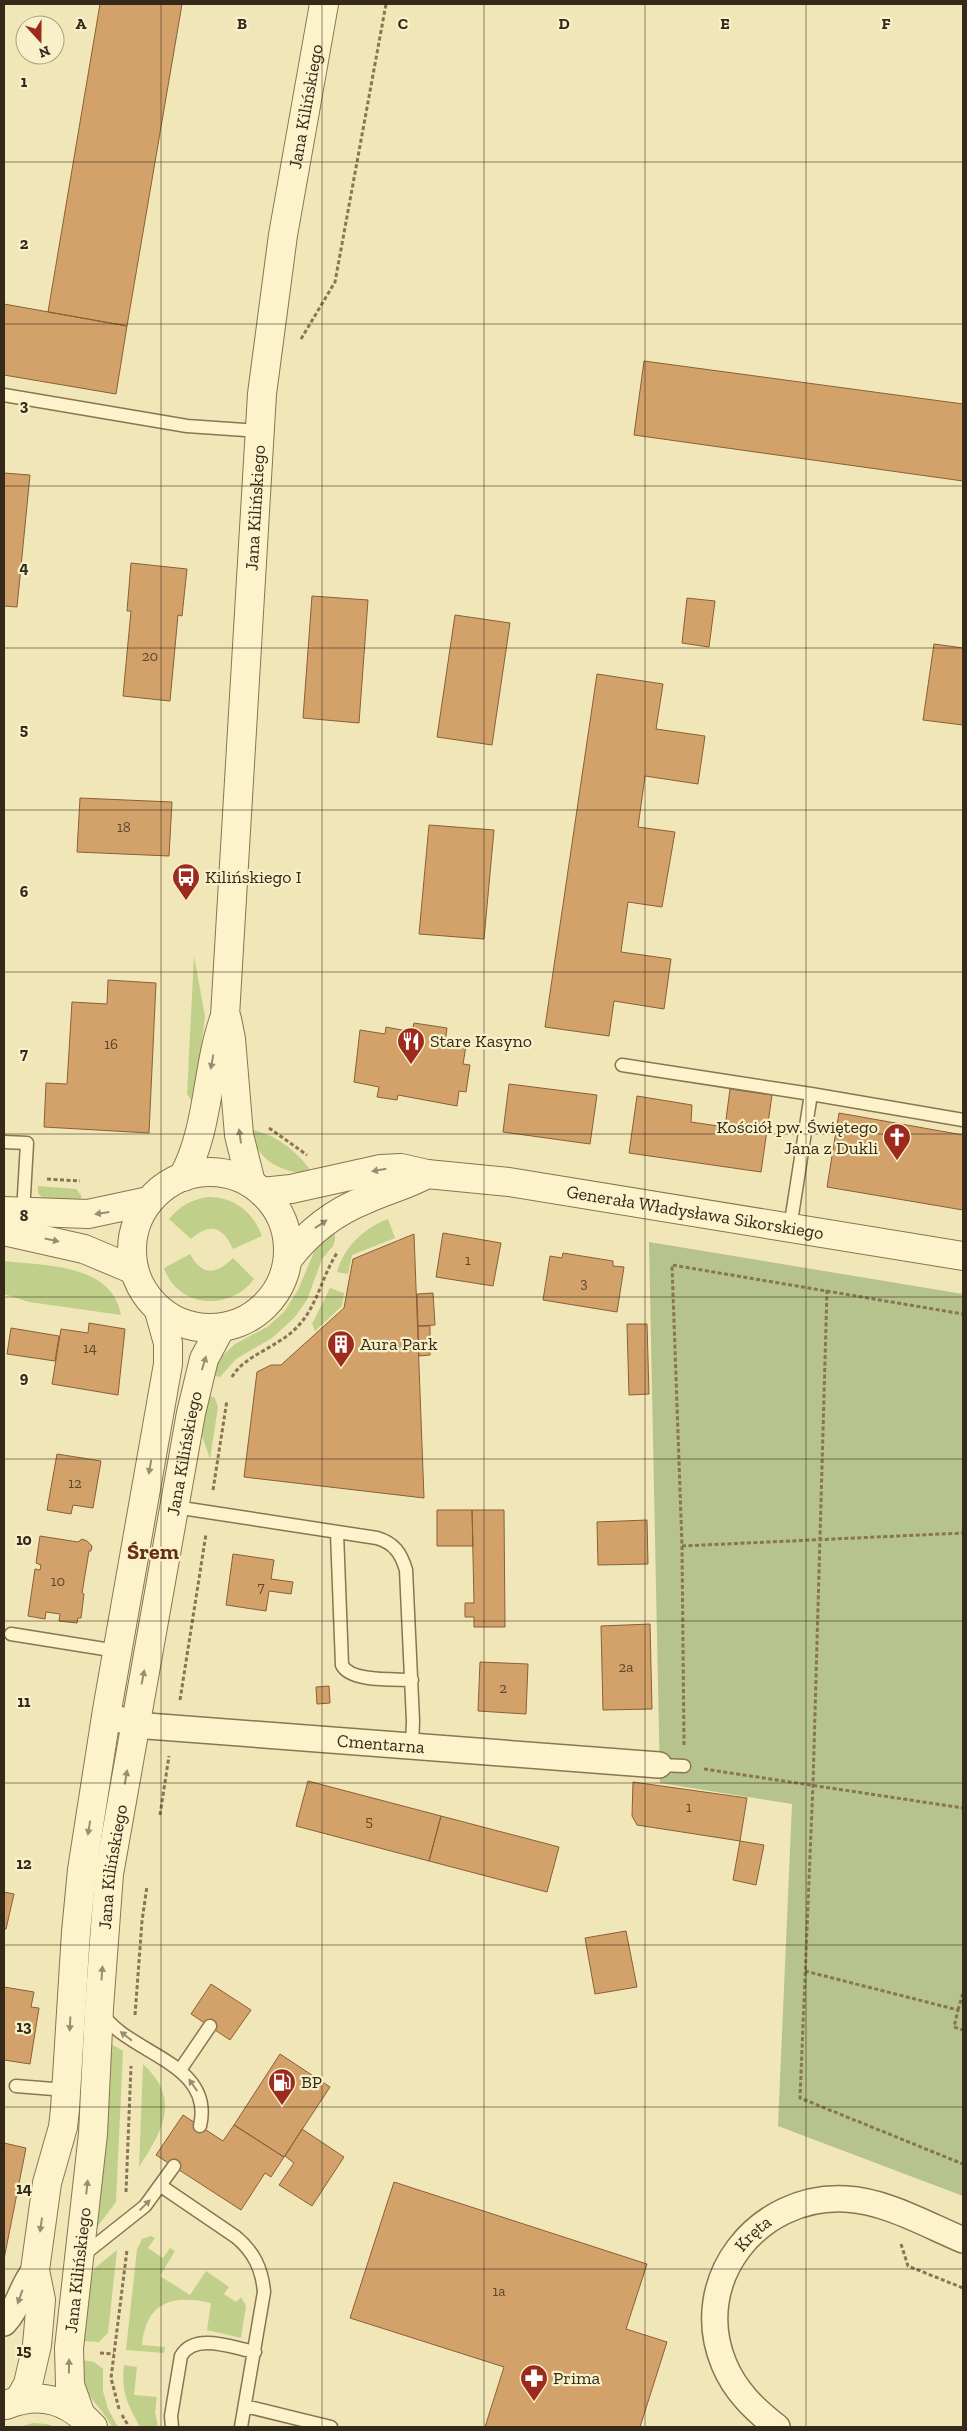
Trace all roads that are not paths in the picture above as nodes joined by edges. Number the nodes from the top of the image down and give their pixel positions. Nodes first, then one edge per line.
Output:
1 (324, 4) edge
2 (4, 395) edge
3 (260, 431) junction
4 (226, 1016) junction
5 (622, 1065) dead end
6 (811, 1094) junction
7 (963, 1120) edge
8 (4, 1142) edge
9 (427, 1174) junction
10 (183, 1177) junction
11 (257, 1188) junction
12 (149, 1201) junction
13 (10, 1218) edge
14 (790, 1228) junction
15 (963, 1256) edge
16 (288, 1259) junction
17 (134, 1270) junction
18 (160, 1311) junction
19 (220, 1329) junction
20 (175, 1507) junction
21 (337, 1532) junction
22 (11, 1634) dead end
23 (117, 1651) junction
24 (412, 1680) junction
25 (107, 1710) junction
26 (134, 1725) junction
27 (412, 1746) junction
28 (659, 1765) joint
29 (684, 1766) road end
30 (99, 2008) junction
31 (210, 2026) dead end
32 (180, 2070) junction
33 (16, 2086) dead end
34 (66, 2090) junction
35 (200, 2126) dead end
36 (174, 2166) dead end
37 (161, 2186) junction
38 (963, 2240) edge
39 (80, 2258) junction
40 (35, 2270) junction
41 (4, 2323) edge
42 (255, 2352) junction
43 (11, 2403) edge
44 (245, 2406) junction
45 (87, 2420) edge
46 (172, 2427) edge
47 (241, 2427) edge
48 (331, 2427) edge
49 (777, 2427) edge

1 - 3 street, Jana Kilińskiego
2 - 3 lane
3 - 4 street, Jana Kilińskiego
4 -> 10 street, Jana Kilińskiego
11 -> 4 street, Jana Kilińskiego
5 - 6 lane
6 - 7 lane
6 - 14 lane
8 - 13 lane
9 -> 11 street, Generała Władysława Sikorskiego
9 - 14 street, Generała Władysława Sikorskiego
16 -> 9 street
10 - 11 street
10 - 12 street
11 - 16 street
12 -> 13 street
12 - 17 street
13 -> 17 street
14 - 15 street, Generała Władysława Sikorskiego
16 - 19 street
17 - 18 street
18 - 19 street
18 -> 23 street, Jana Kilińskiego
20 -> 19 street, Jana Kilińskiego
20 - 21 lane
26 -> 20 street, Jana Kilińskiego
21 - 24 lane
21 - 24 lane
22 - 23 lane
23 - 25 street, Jana Kilińskiego
24 - 27 lane
25 - 26 street, Cmentarna
25 -> 34 street, Jana Kilińskiego
26 - 27 street, Cmentarna
30 -> 26 street, Jana Kilińskiego
27 - 28 street, Cmentarna
28 - 29 lane
32 -> 30 lane
39 -> 30 street, Jana Kilińskiego
31 - 32 lane
35 -> 32 lane
33 - 34 lane
34 -> 40 street, Jana Kilińskiego
36 - 37 lane
39 -> 37 lane
37 - 42 lane
38 - 49 street, Kręta
45 -> 39 street, Jana Kilińskiego
40 -> 41 street, Jana Kilińskiego
40 - 43 street, Jana Kilińskiego
42 - 44 lane
42 - 46 lane
43 - 45 street
44 - 47 lane
44 - 48 lane

